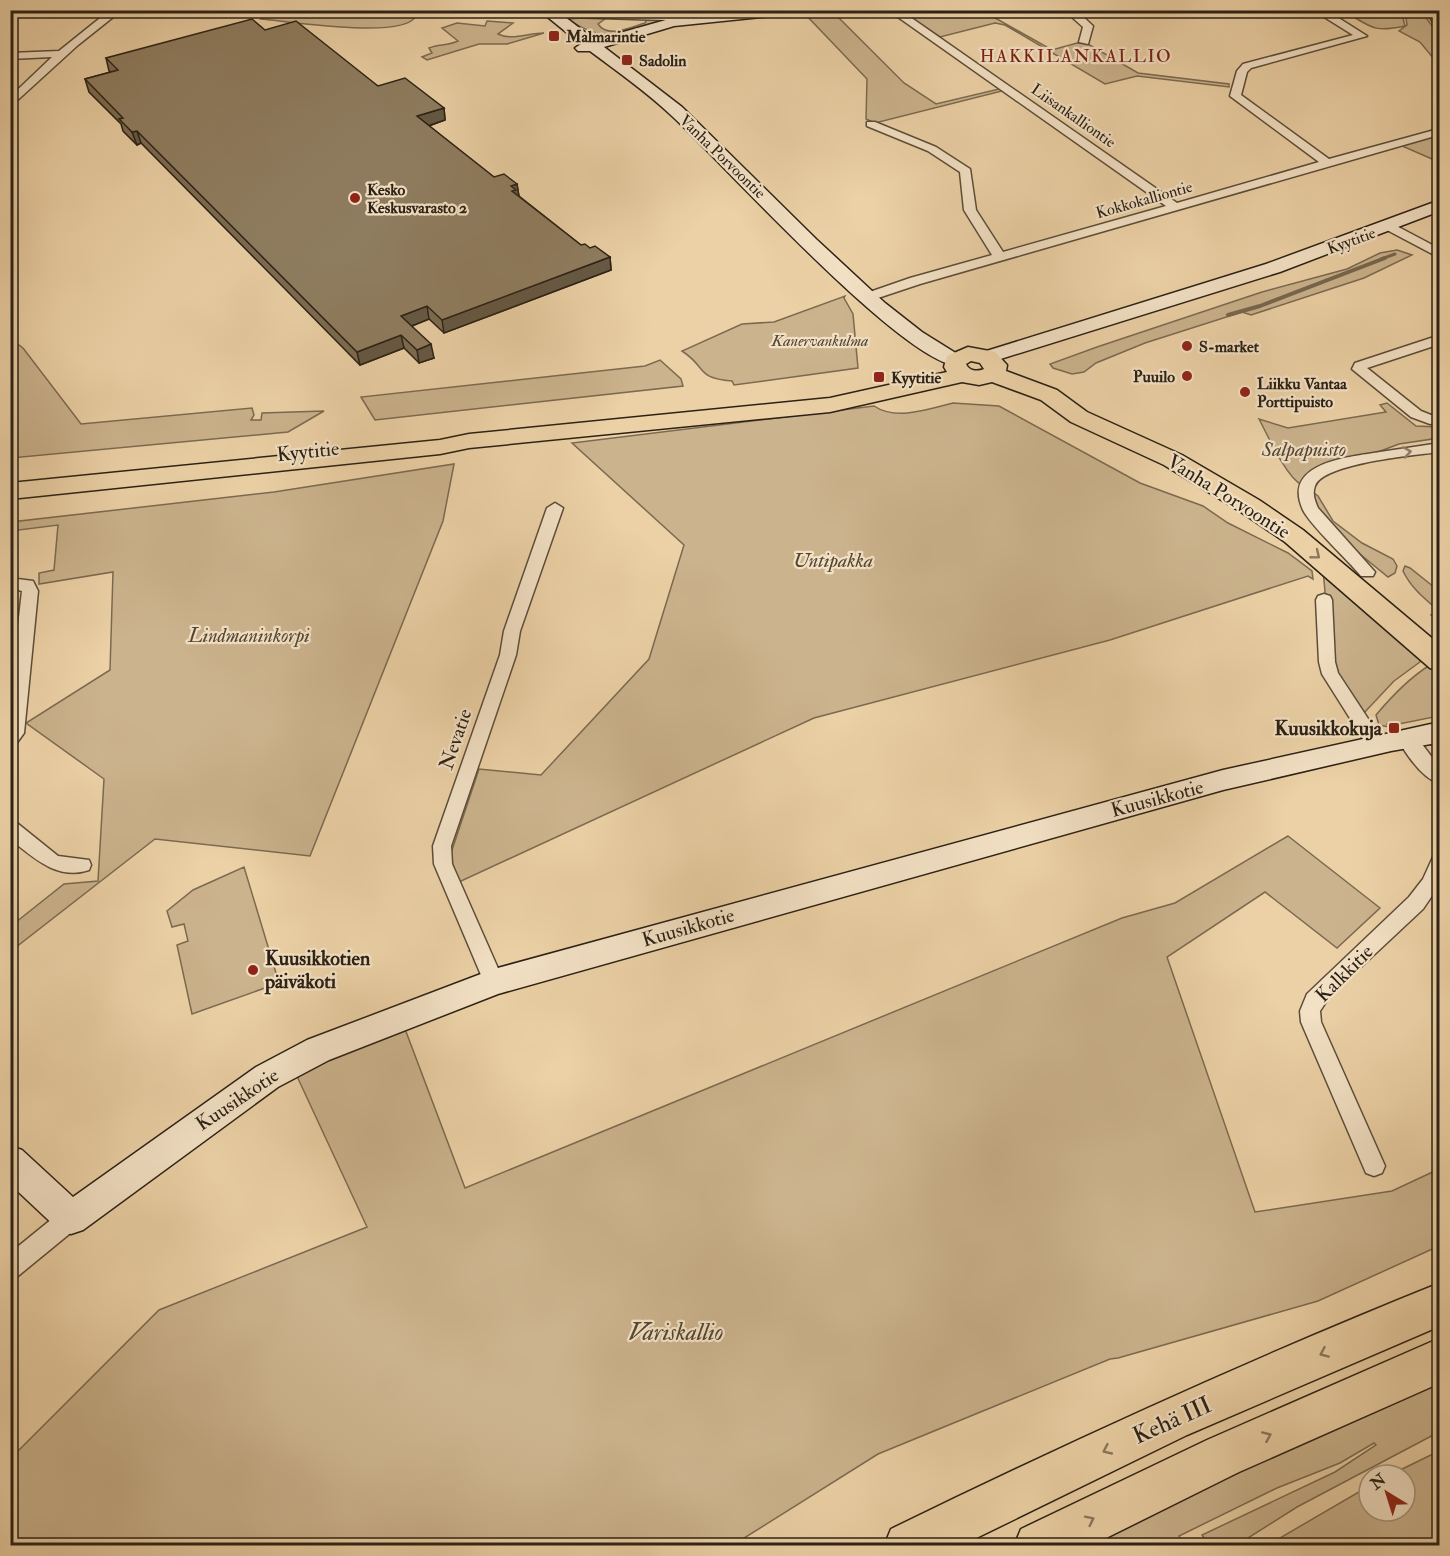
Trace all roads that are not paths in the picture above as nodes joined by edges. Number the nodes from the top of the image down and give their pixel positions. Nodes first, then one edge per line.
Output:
1 (106, 10) edge
2 (117, 10) edge
3 (343, 10) edge
4 (422, 10) edge
5 (534, 10) edge
6 (546, 10) edge
7 (790, 10) edge
8 (893, 10) edge
9 (1069, 10) edge
10 (1318, 10) edge
11 (1430, 10) edge
12 (572, 15) dead end
13 (677, 21) junction
14 (1440, 25) edge
15 (1084, 42) dead end
16 (588, 46) junction
17 (56, 54) junction
18 (10, 56) edge
19 (10, 104) edge
20 (871, 124) dead end
21 (1431, 134) dead end
22 (1327, 163) junction
23 (1440, 205) edge
24 (1175, 207) junction
25 (1440, 217) edge
26 (1396, 230) junction
27 (1440, 254) edge
28 (1000, 257) junction
29 (872, 296) junction
30 (1440, 339) edge
31 (976, 365) junction
32 (1440, 418) edge
33 (1440, 447) edge
34 (10, 491) edge
35 (555, 508) dead end
36 (1367, 572) junction
37 (10, 583) edge
38 (1324, 600) dead end
39 (1440, 634) edge
40 (1440, 661) edge
41 (1429, 732) edge
42 (10, 739) edge
43 (1376, 745) junction
44 (1440, 777) edge
45 (10, 828) edge
46 (1440, 862) edge
47 (82, 865) dead end
48 (494, 982) junction
49 (10, 1161) edge
50 (1374, 1166) dead end
51 (71, 1218) junction
52 (10, 1268) edge
53 (1440, 1280) edge
54 (1440, 1304) edge
55 (1377, 1329) junction
56 (1440, 1360) edge
57 (908, 1545) edge
58 (1038, 1545) edge

1 - 17 street
2 - 17 street
3 - 4 main road
5 - 16 main road, Vanha Porvoontie
6 - 16 main road, Vanha Porvoontie
7 - 13 main road
8 - 24 street, Liisankalliontie
9 - 15 street
10 - 22 street
11 - 14 street
12 - 13 street
13 - 16 main road
16 - 29 main road, Vanha Porvoontie
17 - 18 street
17 - 19 street
20 - 28 street
21 - 22 street, Kokkokalliontie
22 - 24 street, Kokkokalliontie
23 - 26 main road, Kyytitie
24 - 28 street, Kokkokalliontie
25 - 26 main road, Kyytitie
26 - 27 street
26 - 31 main road, Kyytitie
28 - 29 street, Kokkokalliontie
29 - 31 main road, Vanha Porvoontie
30 - 32 street
31 - 34 main road, Kyytitie
31 - 36 main road, Vanha Porvoontie
31 -> 40 main road, Vanha Porvoontie
36 -> 33 street
35 - 48 street, Nevatie
36 - 39 main road, Vanha Porvoontie
37 - 42 street
38 - 43 street
41 - 43 main road, Kuusikkotie
41 - 44 street
43 - 48 main road, Kuusikkotie
45 - 47 street
46 - 50 street, Kalkkitie
48 - 51 main road, Kuusikkotie
49 - 51 main road
51 - 52 street, Kuusikkotie
53 - 55 highway
54 - 55 highway, Kehä III
55 -> 57 highway, Kehä III
58 -> 56 highway

